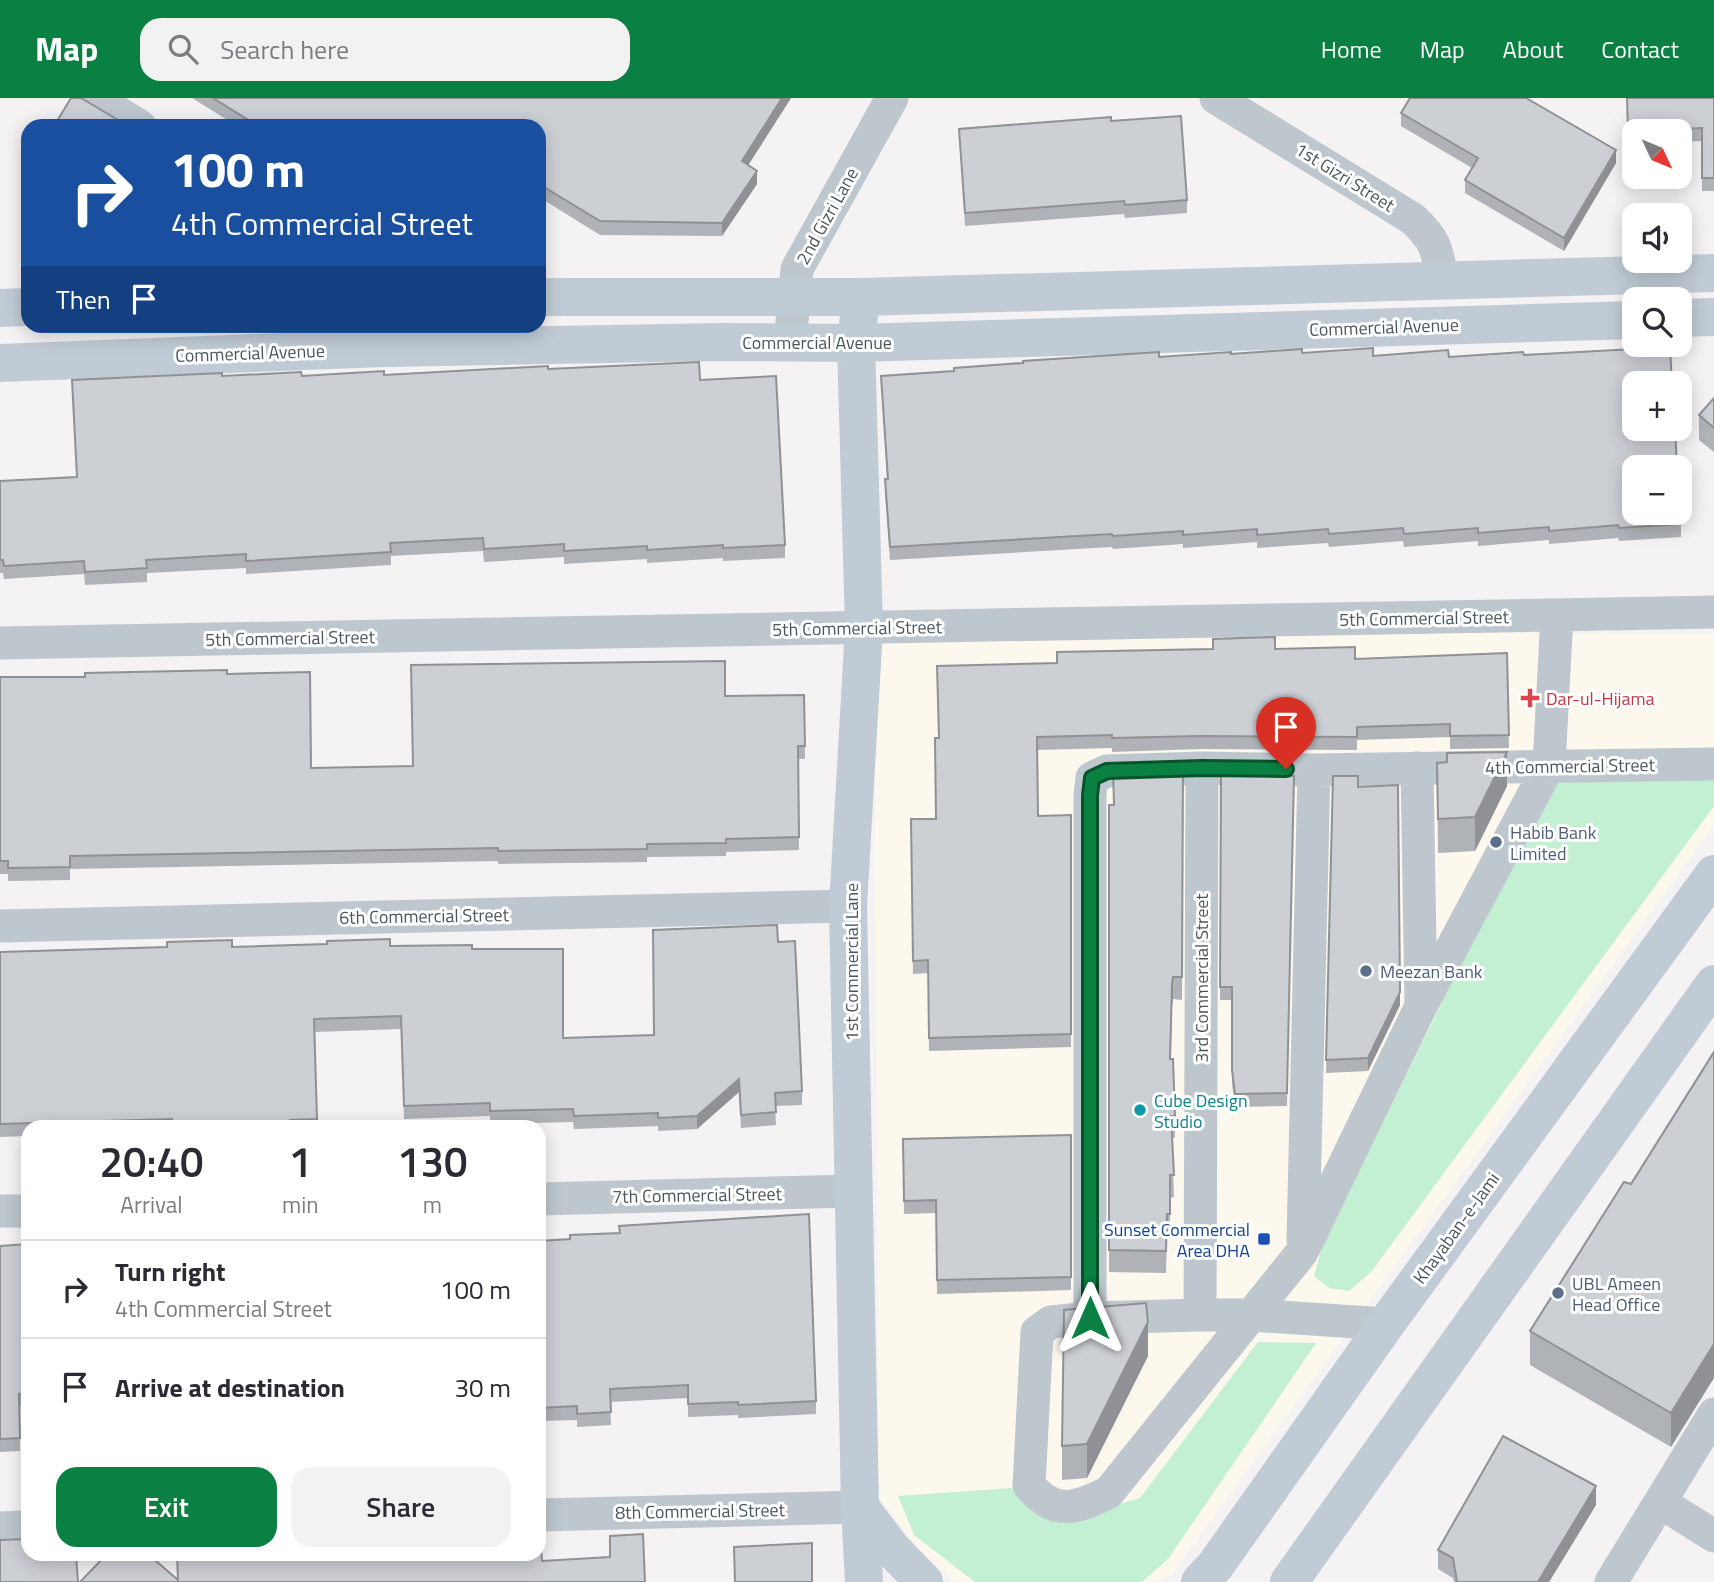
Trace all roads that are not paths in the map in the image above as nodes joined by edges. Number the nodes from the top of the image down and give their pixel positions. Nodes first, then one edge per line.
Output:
1 (93, 98) edge
2 (892, 98) edge
3 (1216, 98) edge
4 (128, 119) edge
5 (1714, 273) edge
6 (1443, 282) junction
7 (861, 297) junction
8 (546, 298) edge
9 (793, 298) junction
10 (21, 307) edge
11 (0, 308) edge
12 (1714, 317) edge
13 (1692, 318) edge
14 (1622, 320) edge
15 (790, 342) junction
16 (856, 343) junction
17 (0, 363) edge
18 (1714, 612) edge
19 (1557, 615) junction
20 (863, 628) junction
21 (0, 643) edge
22 (1714, 764) edge
23 (1549, 765) junction
24 (1202, 768) junction
25 (1418, 768) junction
26 (1314, 770) junction
27 (1714, 874) edge
28 (848, 906) junction
29 (0, 926) edge
30 (1714, 984) edge
31 (1421, 1006) junction
32 (854, 1191) junction
33 (546, 1199) edge
34 (21, 1210) edge
35 (0, 1211) edge
36 (1302, 1252) junction
37 (1200, 1315) junction
38 (1250, 1315) junction
39 (1090, 1318) junction
40 (1386, 1324) junction
41 (1714, 1414) edge
42 (1660, 1502) junction
43 (860, 1507) junction
44 (546, 1515) edge
45 (21, 1527) edge
46 (0, 1528) edge
47 (1714, 1536) edge
48 (864, 1582) edge
49 (924, 1582) edge
50 (1200, 1582) edge
51 (1289, 1582) edge
52 (1611, 1582) edge

1 - 4 street
2 - 9 street, 2nd Gizri Lane
3 - 6 street, 1st Gizri Street
5 - 6 main road
6 - 7 main road
7 - 9 main road
7 - 16 main road, 1st Commercial Lane
8 - 9 main road
9 - 15 street, 2nd Gizri Lane
10 - 11 main road
12 - 13 main road
14 - 16 main road, Commercial Avenue
15 - 16 main road, Commercial Avenue
15 - 17 main road, Commercial Avenue
16 - 20 main road, 1st Commercial Lane
18 - 19 street, 5th Commercial Street
19 - 20 street, 5th Commercial Street
19 - 23 street
20 - 21 street, 5th Commercial Street
20 - 28 main road, 1st Commercial Lane
22 - 23 street, 4th Commercial Street
23 - 25 street, 4th Commercial Street
23 - 31 street
24 - 26 street, 4th Commercial Street
24 - 37 street, 3rd Commercial Street
24 - 39 street, 4th Commercial Street
25 - 26 street, 4th Commercial Street
25 - 31 street
26 - 36 street
27 - 40 main road, Khayaban-e-Jami
28 - 29 street, 6th Commercial Street
28 - 32 main road, 1st Commercial Lane
30 - 51 main road
31 - 36 street
32 - 33 street, 7th Commercial Street
32 - 43 main road, 1st Commercial Lane
34 - 35 street
36 - 38 street
37 - 38 street
37 - 39 street
38 - 39 street
38 - 40 street
40 - 50 main road, Khayaban-e-Jami
41 - 42 street
42 - 47 street
42 - 52 street
43 - 44 street, 8th Commercial Street
43 - 48 main road, 1st Commercial Lane
43 - 49 main road
45 - 46 street

